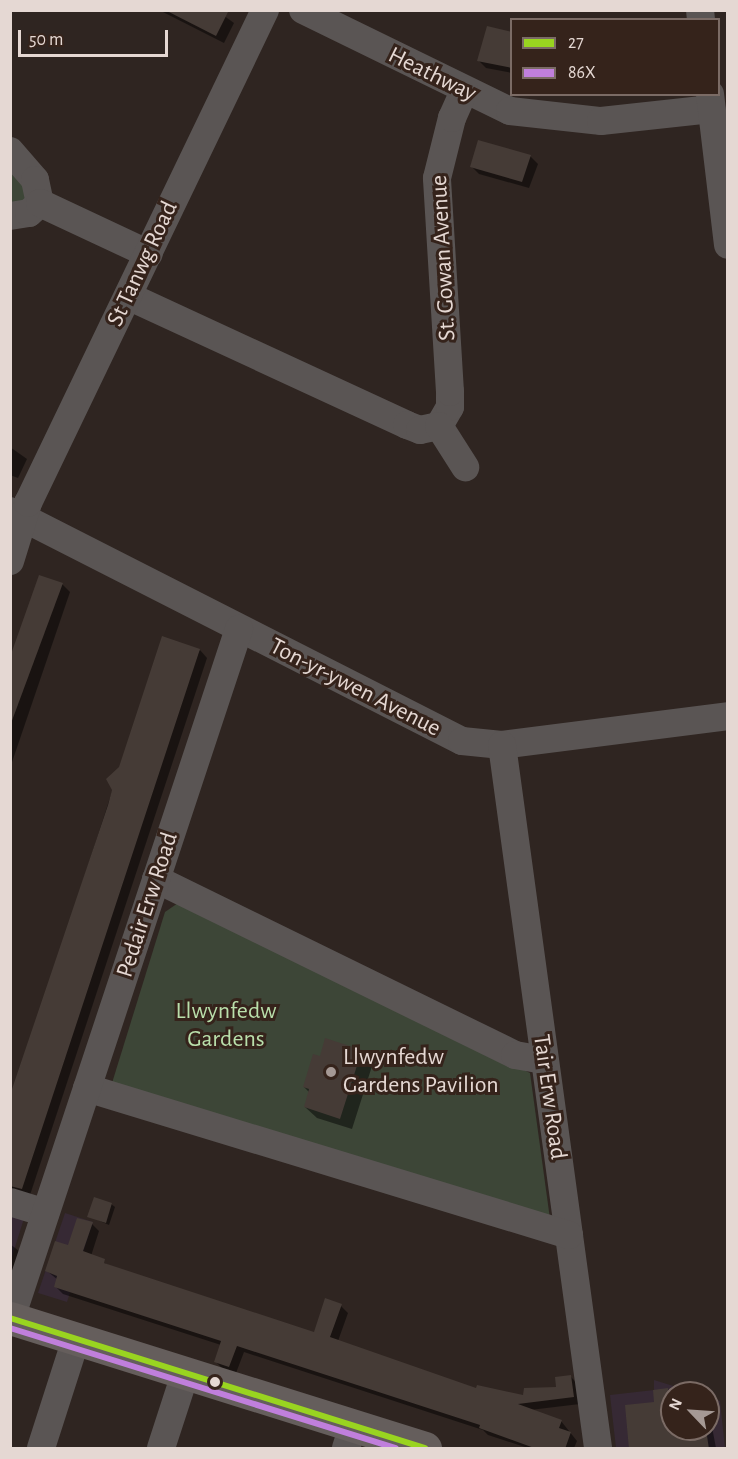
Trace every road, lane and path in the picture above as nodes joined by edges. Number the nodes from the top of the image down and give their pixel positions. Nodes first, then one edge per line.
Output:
1 (265, 10) edge
2 (303, 10) edge
3 (464, 91) junction
4 (711, 102) edge
5 (10, 151) edge
6 (40, 203) junction
7 (10, 216) edge
8 (727, 237) edge
9 (149, 254) junction
10 (128, 296) junction
11 (439, 426) junction
12 (465, 467) dead end
13 (17, 514) edge
14 (10, 561) edge
15 (239, 629) junction
16 (728, 716) edge
17 (502, 745) junction
18 (156, 879) junction
19 (544, 1060) junction
20 (87, 1088) junction
21 (10, 1202) edge
22 (45, 1213) junction
23 (569, 1235) junction
24 (11, 1318) edge
25 (76, 1339) junction
26 (185, 1374) junction
27 (349, 1438) edge
28 (41, 1449) edge
29 (161, 1449) edge
30 (425, 1449) edge
31 (598, 1449) edge

1 - 9 street, St Tanwg Road
2 - 3 street, Heathway
3 - 4 street, Heathway
3 - 11 street, St. Gowan Avenue
4 - 8 street
5 - 6 street
6 - 7 street
6 - 9 street
9 - 10 street, St Tanwg Road
10 - 11 street
10 - 13 street, St Tanwg Road
11 - 12 street
13 - 14 street, St Tanwg Road
13 - 15 street, Ton-yr-ywen Avenue
15 - 17 street, Ton-yr-ywen Avenue
15 - 18 street, Pedair Erw Road
16 - 17 street, Ton-yr-ywen Avenue
17 - 19 street, Tair Erw Road
18 - 19 street
18 - 20 street, Pedair Erw Road
19 - 23 street, Tair Erw Road
20 - 22 street, Pedair Erw Road
20 - 23 street
21 - 22 street
22 - 24 street, Pedair Erw Road
23 - 31 street, Tair Erw Road
24 - 25 main road
25 - 26 main road
25 - 28 street
26 - 27 main road
26 - 29 street
27 - 30 main road

